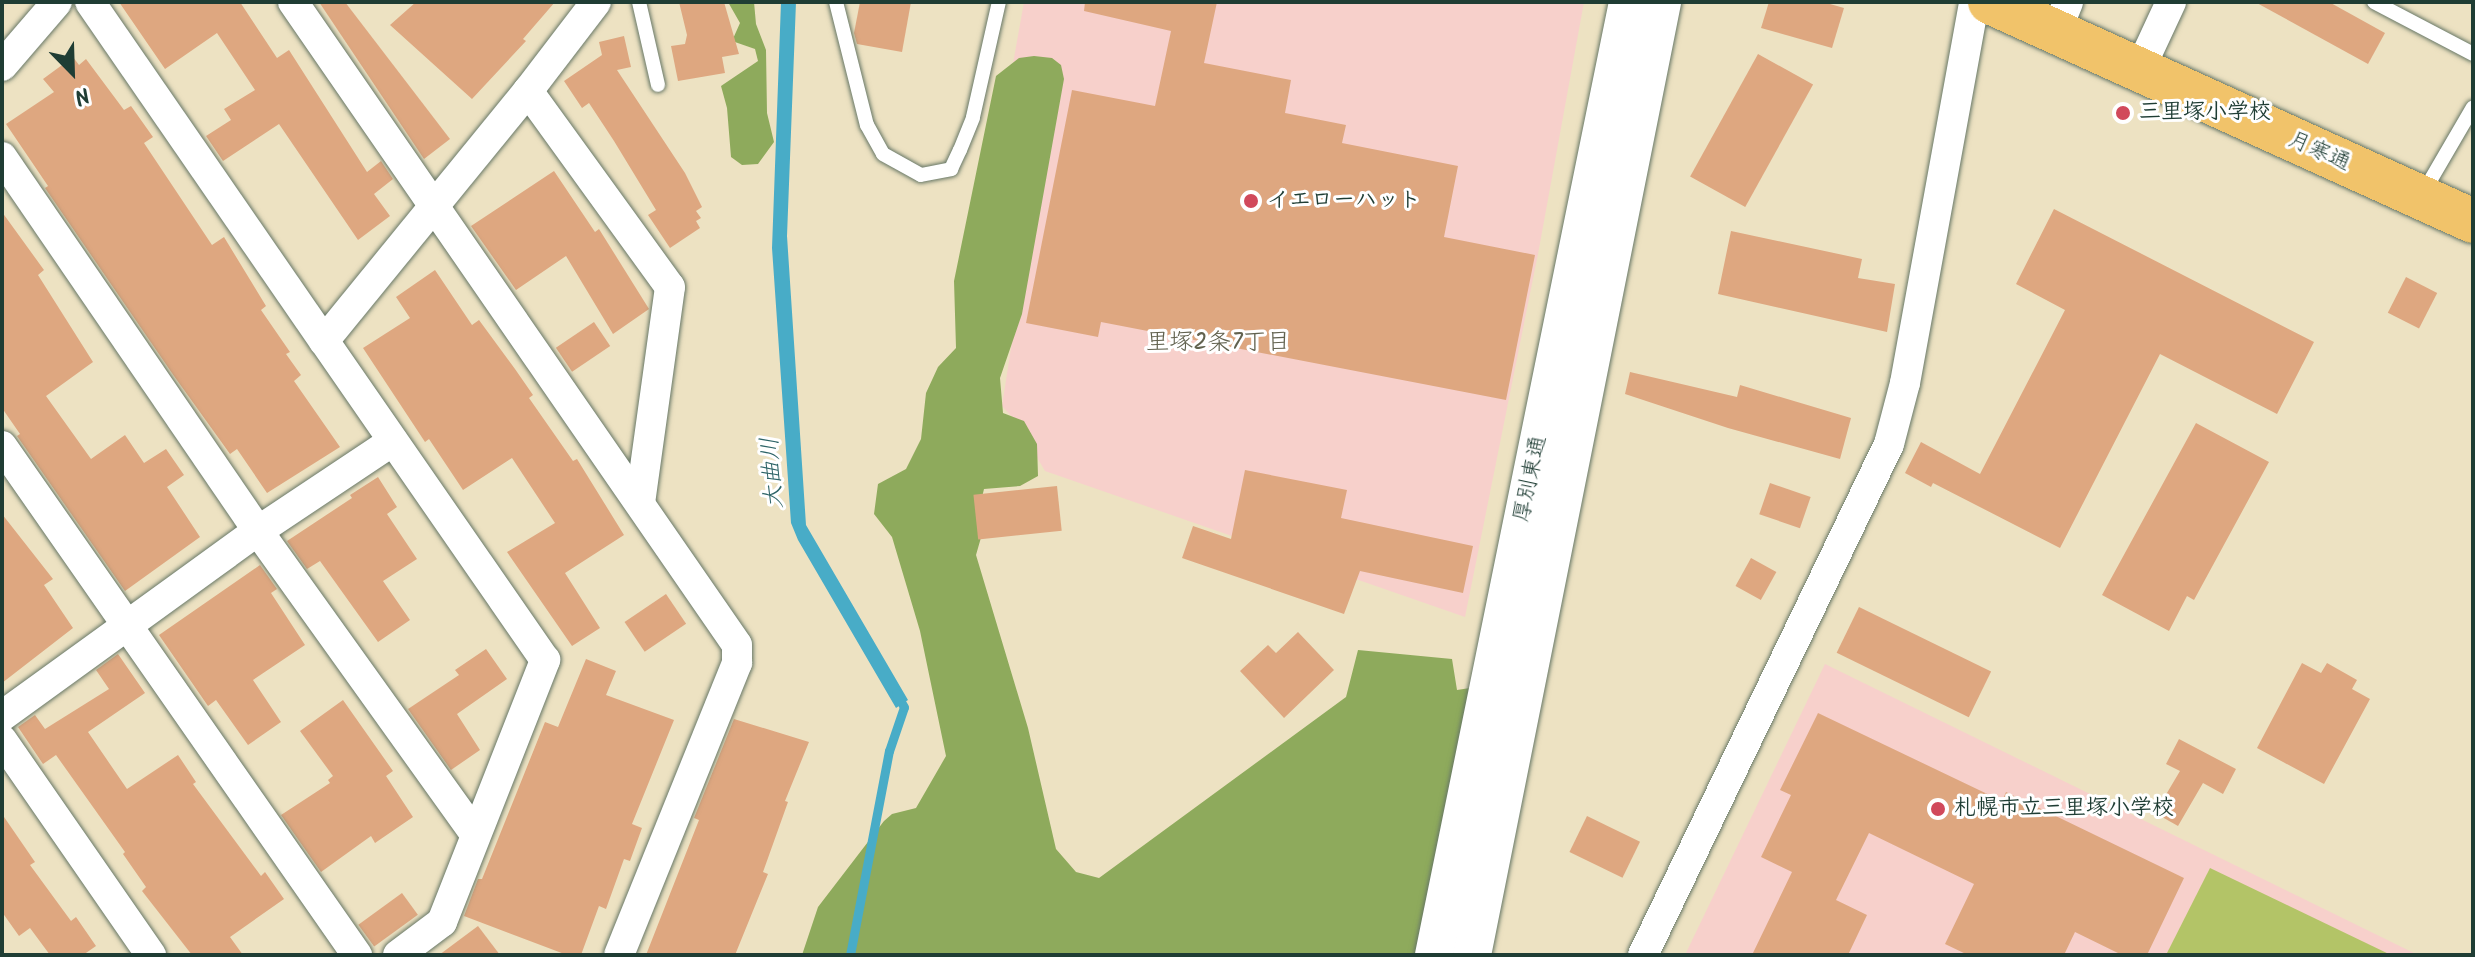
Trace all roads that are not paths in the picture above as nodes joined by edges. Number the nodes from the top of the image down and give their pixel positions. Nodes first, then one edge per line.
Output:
1 (57, 2) edge
2 (90, 2) edge
3 (293, 2) edge
4 (596, 2) edge
5 (639, 2) edge
6 (836, 2) edge
7 (999, 2) edge
8 (1628, 2) edge
9 (1662, 2) edge
10 (1974, 2) edge
11 (1990, 2) edge
12 (2171, 2) edge
13 (2374, 2) edge
14 (2062, 17) edge
15 (2473, 54) edge
16 (2, 66) edge
17 (2139, 71) junction
18 (658, 85) dead end
19 (528, 91) junction
20 (2473, 107) edge
21 (2, 157) edge
22 (2420, 198) junction
23 (436, 207) junction
24 (2473, 221) edge
25 (324, 341) junction
26 (393, 441) junction
27 (2, 446) edge
28 (640, 503) junction
29 (258, 531) junction
30 (126, 627) junction
31 (2, 716) edge
32 (2, 740) edge
33 (475, 834) junction
34 (151, 955) edge
35 (357, 955) edge
36 (398, 955) edge
37 (619, 955) edge
38 (1434, 955) edge
39 (1472, 955) edge
40 (1643, 955) edge

1 - 16 street
2 - 25 street
3 - 23 street
4 - 19 street
5 - 18 lane
6 - 7 lane
8 - 38 street, 厚別東通
9 - 39 street, 厚別東通
10 - 40 street
11 - 14 highway, 月寒通
12 - 17 street
13 - 15 lane
14 - 17 highway, 月寒通
17 - 22 highway, 月寒通
19 - 23 street
19 - 28 street
20 - 22 lane
21 - 29 street
22 - 24 highway, 月寒通
23 - 25 street
23 - 28 street
25 - 26 street
26 - 29 street
26 - 33 street
27 - 30 street
28 - 37 street
29 - 30 street
29 - 33 street
30 - 31 street
30 - 35 street
32 - 34 street
33 - 36 street

